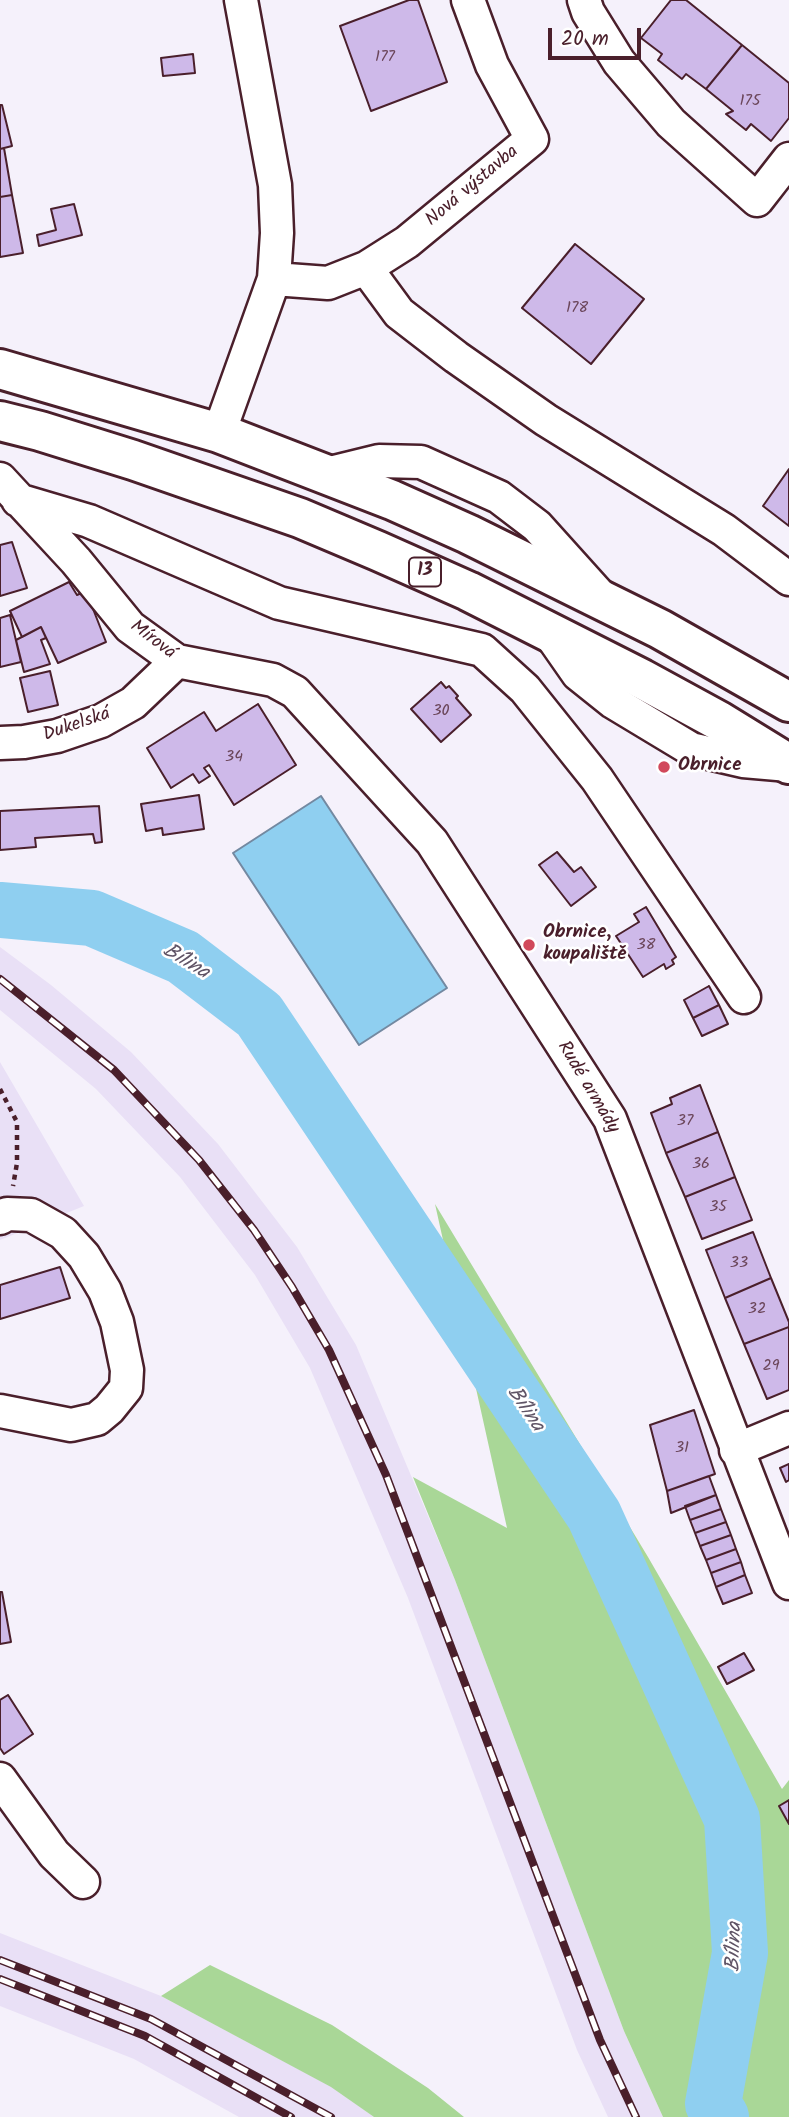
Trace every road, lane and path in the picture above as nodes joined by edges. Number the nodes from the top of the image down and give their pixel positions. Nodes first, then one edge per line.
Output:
1 (242, 0) edge
2 (468, 0) edge
3 (584, 0) edge
4 (789, 159) edge
5 (366, 268) junction
6 (274, 279) junction
7 (8, 370) edge
8 (0, 421) edge
9 (219, 433) junction
10 (8, 489) edge
11 (789, 579) edge
12 (177, 661) junction
13 (295, 692) joint
14 (789, 702) edge
15 (0, 743) edge
16 (789, 764) edge
17 (744, 997) dead end
18 (0, 1089) edge
19 (4, 1216) edge
20 (0, 1411) edge
21 (789, 1429) edge
22 (736, 1450) junction
23 (789, 1583) edge
24 (0, 1779) edge
25 (83, 1882) dead end

1 - 6 street
2 - 5 street, Nová výstavba
3 - 4 street
5 - 6 street, Nová výstavba
5 - 11 street
6 - 9 street
7 - 9 highway
8 - 16 highway, 13
9 - 14 highway
10 - 12 street, Mírová
10 - 17 street
12 - 13 street, Mírová
12 - 15 street, Dukelská
13 - 22 street, Rudé armády
18 - 19 path
19 - 20 street
21 - 22 street
22 - 23 street, Rudé armády
24 - 25 street

